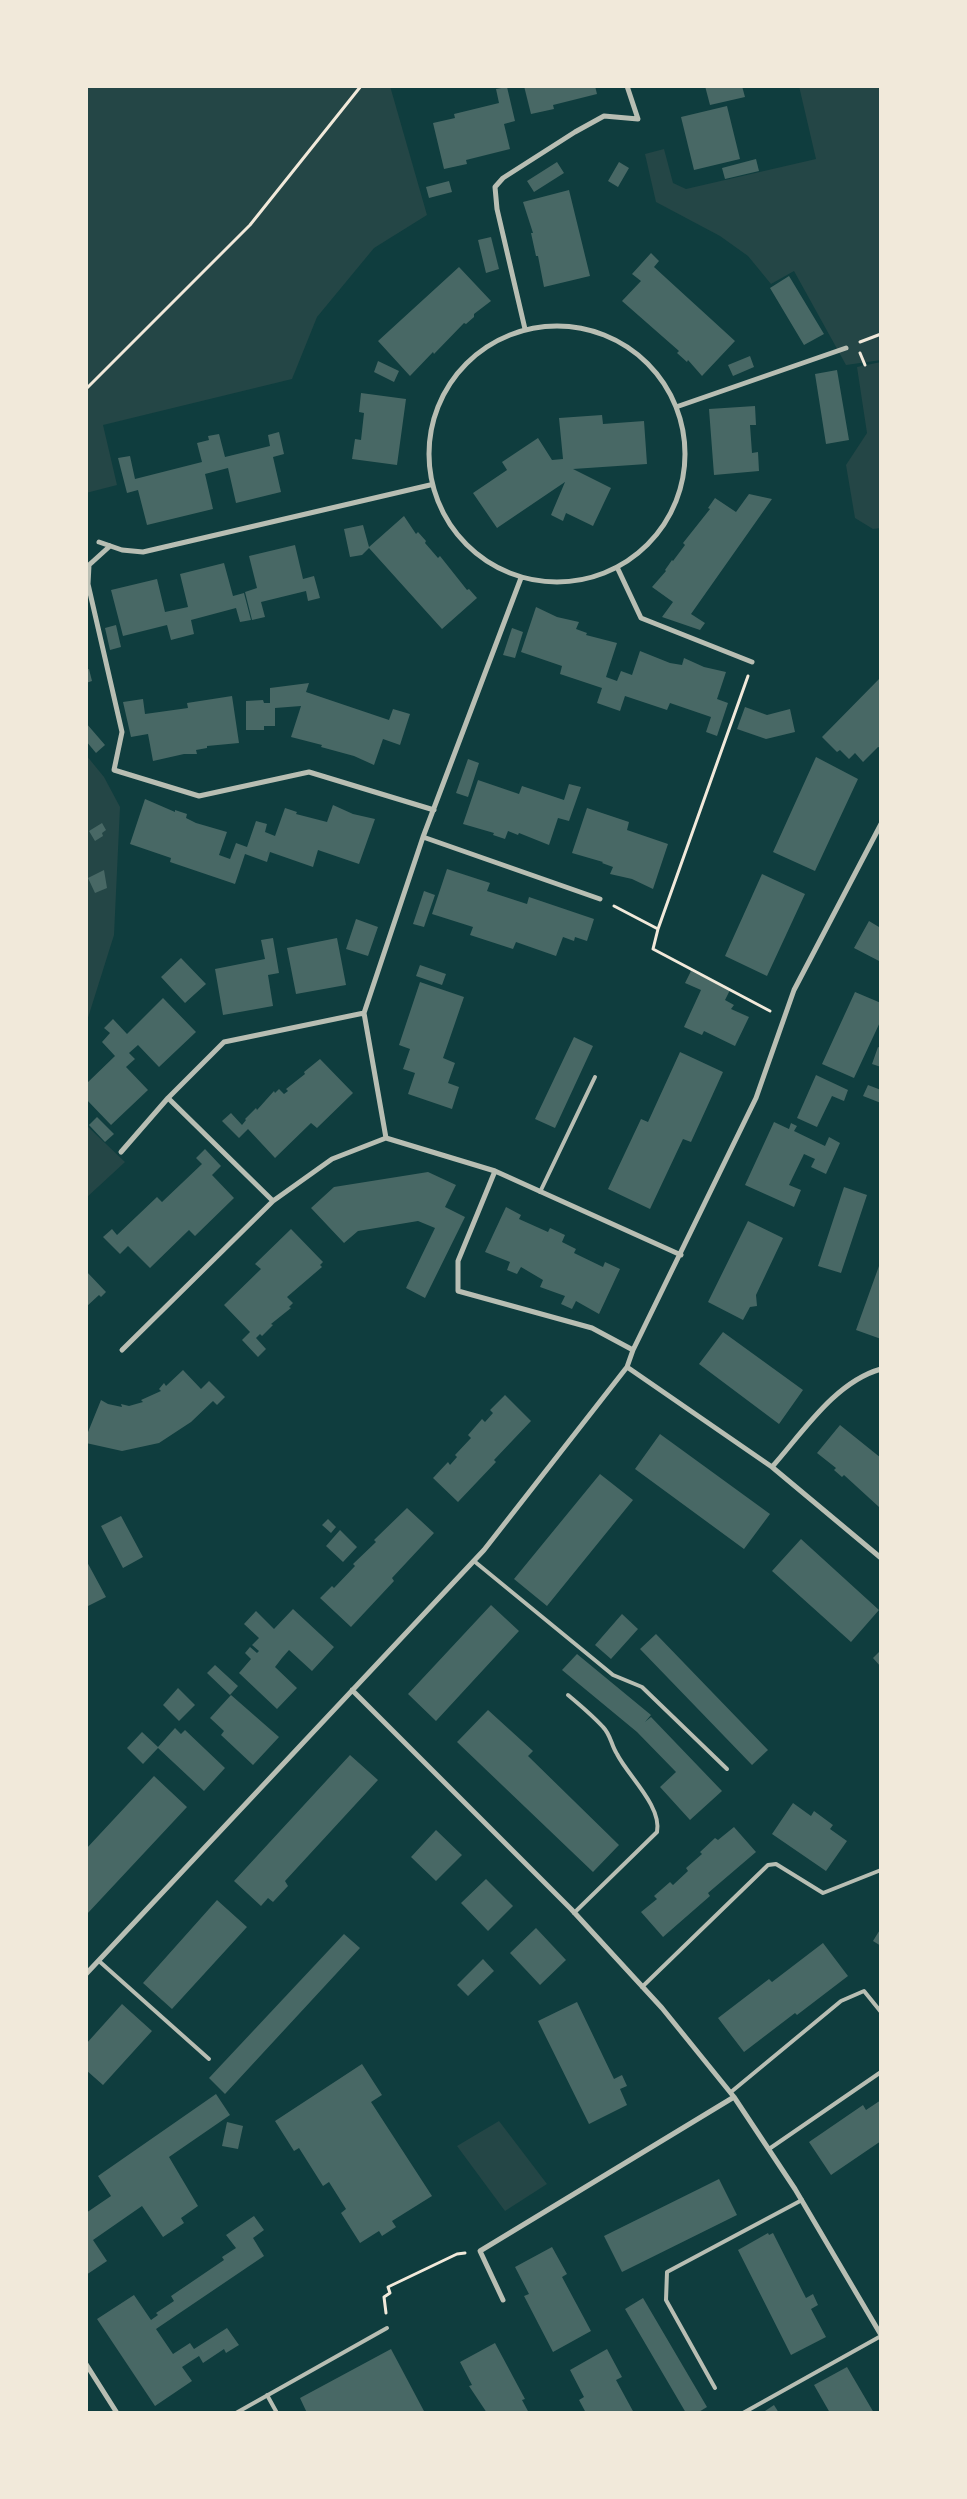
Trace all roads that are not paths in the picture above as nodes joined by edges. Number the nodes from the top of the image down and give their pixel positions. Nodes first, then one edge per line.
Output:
1 (627, 86) edge
2 (525, 329) junction
3 (846, 348) road end
4 (676, 407) junction
5 (430, 485) junction
6 (100, 542) dead end
7 (110, 546) junction
8 (617, 568) junction
9 (521, 578) junction
10 (752, 662) road end
11 (434, 810) junction
12 (881, 824) edge
13 (423, 837) junction
14 (600, 899) road end
15 (364, 1013) junction
16 (595, 1077) dead end
17 (168, 1098) junction
18 (386, 1138) junction
19 (121, 1152) dead end
20 (495, 1171) junction
21 (540, 1192) junction
22 (273, 1201) junction
23 (680, 1255) junction
24 (122, 1350) dead end
25 (633, 1350) junction
26 (627, 1367) junction
27 (881, 1369) edge
28 (772, 1467) junction
29 (881, 1558) edge
30 (474, 1561) junction
31 (352, 1690) junction
32 (568, 1695) dead end
33 (727, 1768) dead end
34 (881, 1870) edge
35 (574, 1913) junction
36 (99, 1961) junction
37 (86, 1974) edge
38 (642, 1987) junction
39 (881, 2012) edge
40 (209, 2059) dead end
41 (881, 2072) edge
42 (732, 2094) junction
43 (769, 2149) junction
44 (802, 2200) junction
45 (503, 2300) dead end
46 (387, 2328) road end
47 (881, 2335) edge
48 (86, 2364) edge
49 (715, 2388) dead end
50 (267, 2395) junction
51 (117, 2413) edge
52 (236, 2413) edge
53 (277, 2413) edge
54 (743, 2413) edge

1 - 2 street
2 - 4 street
2 - 5 street
3 - 4 street
4 - 8 street
5 - 7 street
5 - 9 street
6 - 7 street
7 - 11 street
8 - 9 street
8 - 10 street
9 - 11 street
11 - 13 street
12 - 23 street
13 - 14 street
13 - 15 street
15 - 17 street
15 - 18 street
16 - 21 lane
17 - 19 street
17 - 22 street
18 - 20 street
18 - 22 street
20 - 21 street
20 - 25 street
21 - 23 street
22 - 24 street
23 - 25 street
25 - 26 street
26 - 28 street
26 - 30 street
27 - 28 street
28 - 29 street
30 - 31 street
30 - 33 lane
31 - 35 street
31 - 36 street
32 - 35 lane
34 - 38 lane
35 - 38 street
36 - 37 street
36 - 40 lane
38 - 42 street
39 - 42 lane
41 - 43 lane
42 - 43 street
42 - 45 street
43 - 44 street
44 - 47 street
44 - 49 lane
46 - 50 lane
47 - 54 lane
48 - 51 street
50 - 52 lane
50 - 53 lane

